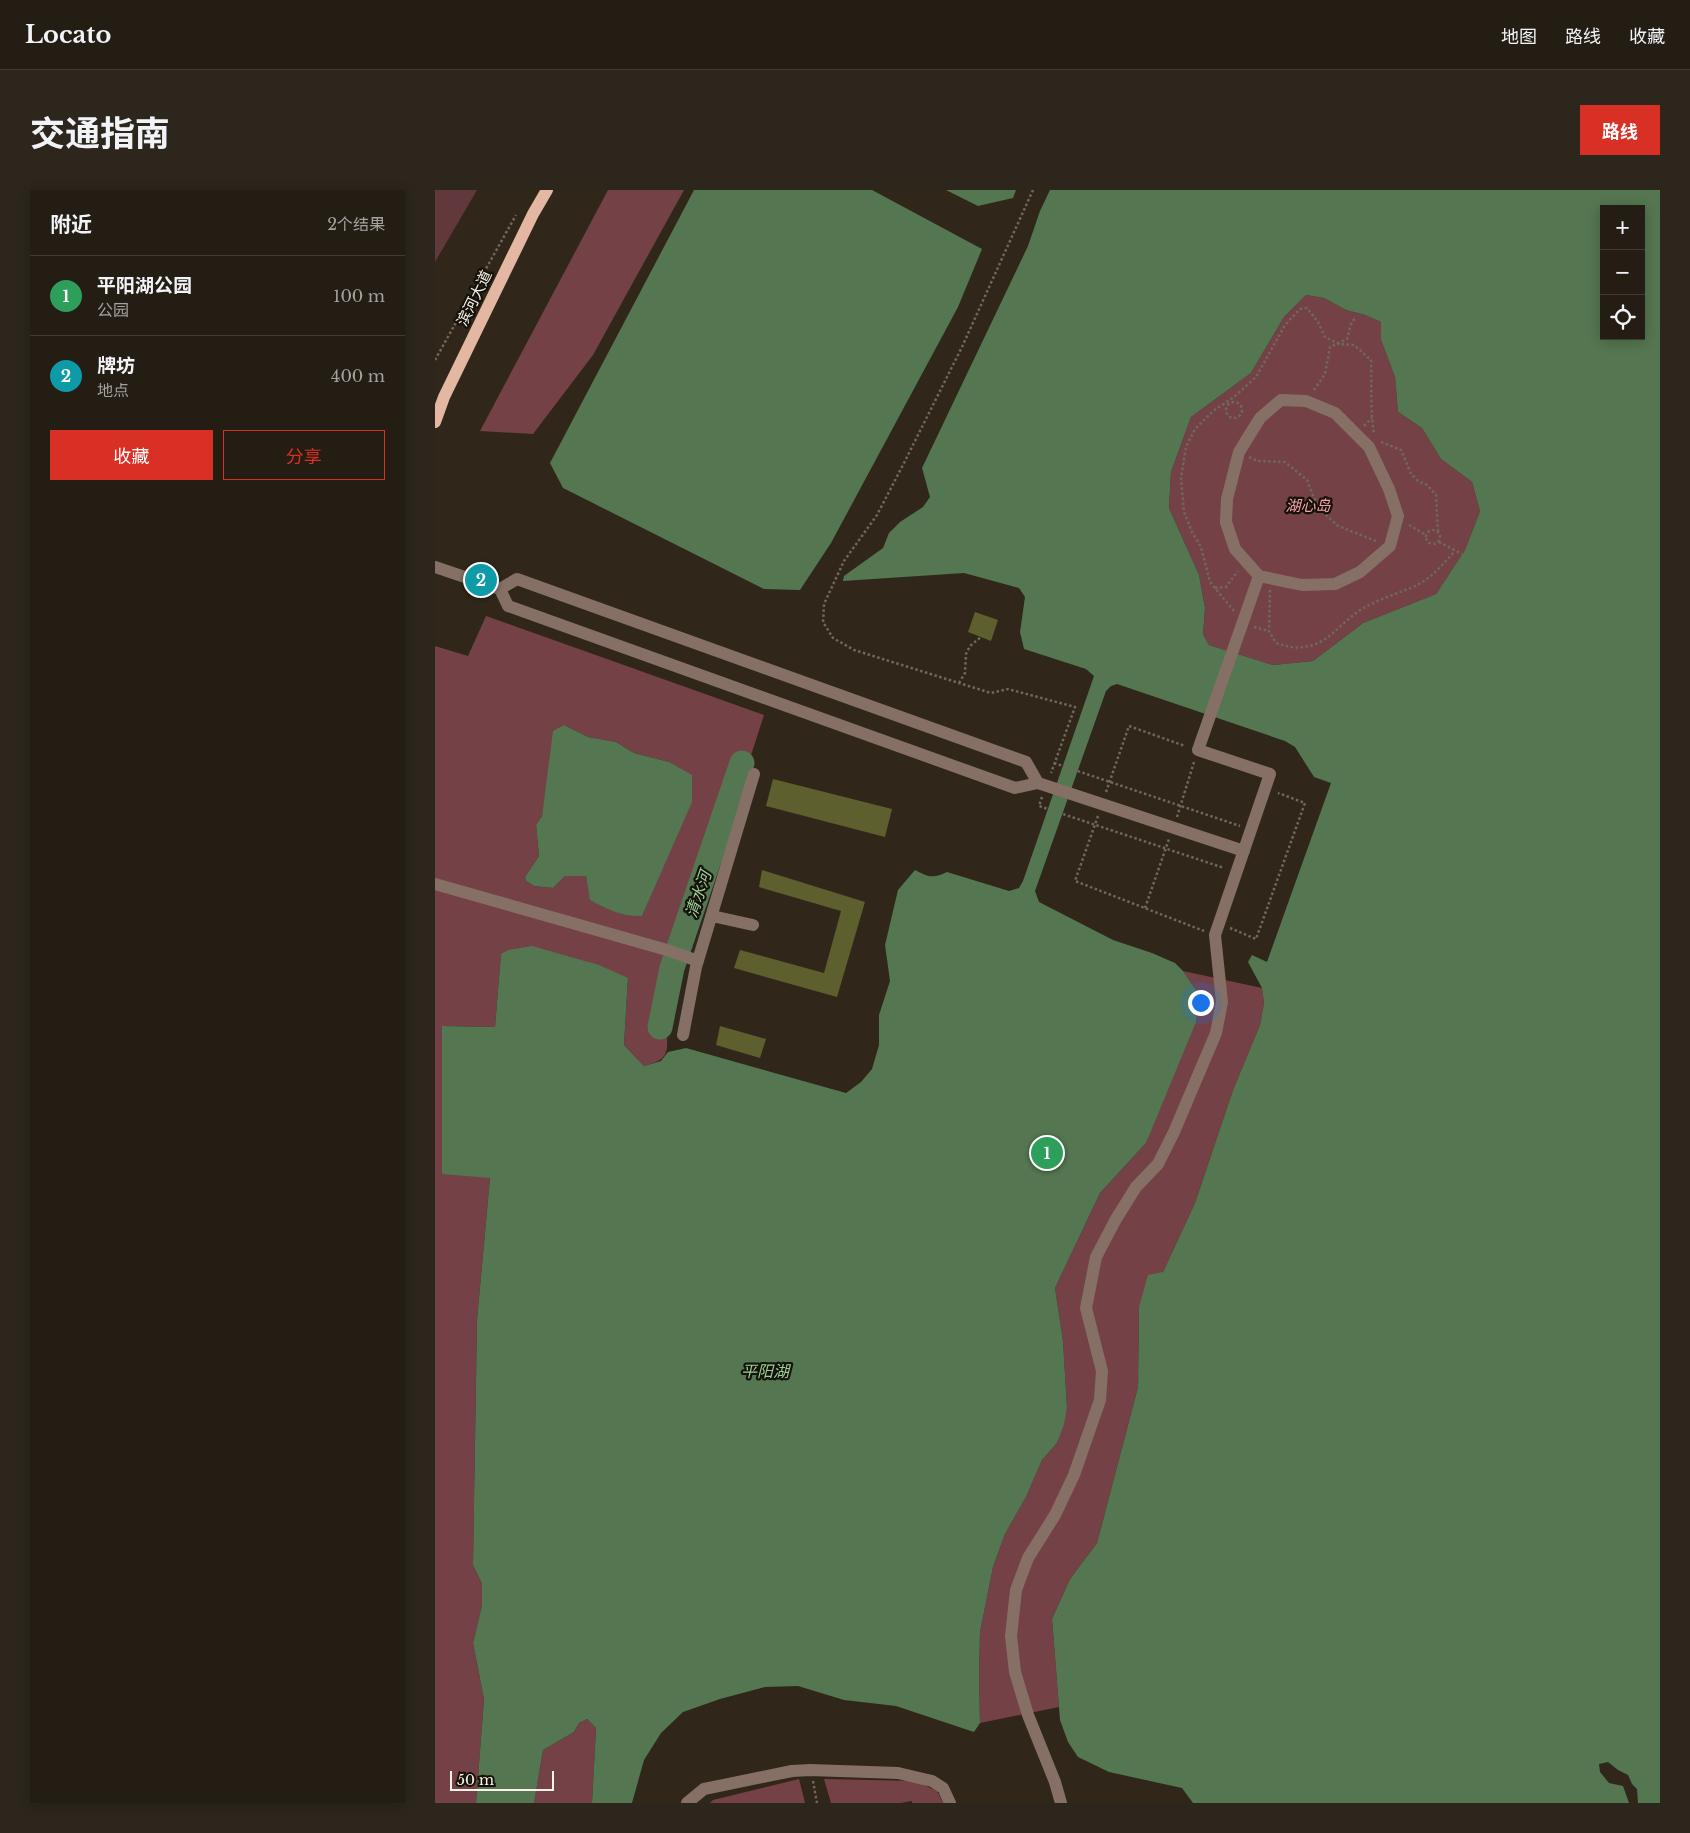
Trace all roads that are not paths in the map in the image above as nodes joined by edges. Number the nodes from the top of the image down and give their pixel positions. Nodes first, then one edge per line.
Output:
1 (547, 190) edge
2 (435, 422) edge
3 (435, 567) edge
4 (1259, 576) junction
5 (500, 589) junction
6 (754, 774) dead end
7 (1042, 784) junction
8 (1244, 851) junction
9 (435, 884) edge
10 (712, 916) junction
11 (753, 925) dead end
12 (698, 961) junction
13 (683, 1035) dead end
14 (687, 1803) edge
15 (950, 1803) edge
16 (1061, 1803) edge

1 - 2 main road, 滨河大道
3 - 5 street
4 - 4 street
4 - 8 street
5 - 7 street
5 - 7 street
6 - 10 street
7 - 8 street
8 - 16 street
9 - 12 street
10 - 11 street
10 - 12 street
12 - 13 street
14 - 15 street

